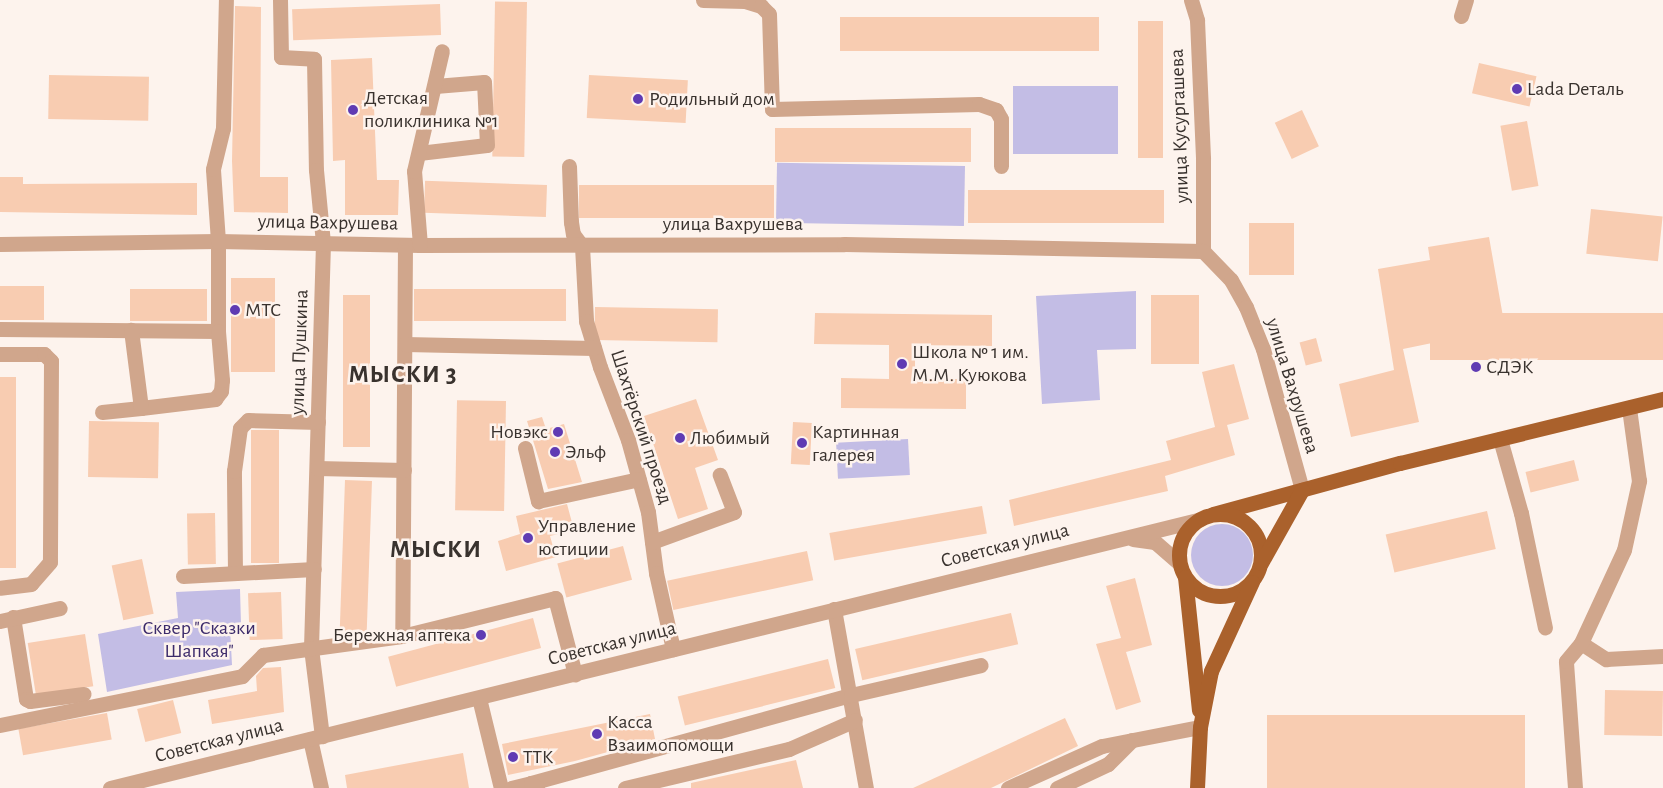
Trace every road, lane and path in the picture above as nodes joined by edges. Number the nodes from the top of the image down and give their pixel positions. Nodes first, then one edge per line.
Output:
1 (226, 0) edge
2 (280, 0) edge
3 (702, 0) edge
4 (1191, 0) edge
5 (1466, 0) edge
6 (1461, 16) dead end
7 (442, 51) dead end
8 (436, 86) junction
9 (419, 153) junction
10 (569, 166) dead end
11 (1001, 166) dead end
12 (218, 241) junction
13 (323, 243) junction
14 (0, 244) edge
15 (413, 245) junction
16 (582, 246) junction
17 (1202, 251) junction
18 (0, 329) edge
19 (131, 330) junction
20 (218, 332) junction
21 (405, 344) junction
22 (594, 348) junction
23 (0, 354) edge
24 (1663, 399) edge
25 (141, 408) junction
26 (1629, 408) junction
27 (102, 412) dead end
28 (318, 422) junction
29 (1500, 439) junction
30 (526, 448) dead end
31 (317, 468) junction
32 (404, 470) junction
33 (720, 476) dead end
34 (639, 479) junction
35 (1302, 490) junction
36 (1213, 514) junction
37 (1198, 520) junction
38 (1124, 537) junction
39 (652, 542) junction
40 (1179, 563) junction
41 (1260, 564) junction
42 (314, 569) junction
43 (235, 573) junction
44 (183, 576) dead end
45 (1185, 577) junction
46 (1254, 579) junction
47 (0, 588) edge
48 (60, 608) dead end
49 (834, 609) junction
50 (6, 619) edge
51 (1545, 628) dead end
52 (402, 636) junction
53 (1581, 642) junction
54 (311, 648) junction
55 (673, 649) junction
56 (1663, 656) edge
57 (981, 665) dead end
58 (576, 674) junction
59 (84, 694) dead end
60 (851, 695) junction
61 (479, 698) junction
62 (855, 720) junction
63 (0, 725) edge
64 (1200, 726) junction
65 (316, 738) junction
66 (1132, 740) junction
67 (164, 782) edge
68 (534, 785) edge
69 (110, 788) edge
70 (321, 788) edge
71 (501, 788) edge
72 (511, 788) edge
73 (625, 788) edge
74 (866, 788) edge
75 (1008, 788) edge
76 (1058, 788) edge
77 (1197, 788) edge
78 (1575, 788) edge

1 - 12 street
2 - 13 street, улица Пушкина
3 - 11 street
4 - 17 street, улица Кусургашева
5 - 6 street
7 - 8 street
8 - 9 street
8 - 9 street
9 - 15 street
10 - 16 street
12 - 13 street, улица Вахрушева
12 - 14 street, улица Вахрушева
12 - 20 street
13 - 15 street, улица Вахрушева
13 - 28 street, улица Пушкина
15 - 16 street, улица Вахрушева
15 - 21 street
16 - 17 street, улица Вахрушева
16 - 22 street, Шахтёрский проезд
17 - 35 street, улица Вахрушева
18 - 19 street
19 - 20 street
19 - 25 street
20 - 25 street
21 - 22 street
21 - 32 street
22 - 34 street, Шахтёрский проезд
23 - 47 street
24 - 26 main road
25 - 27 street
26 - 29 main road
26 - 53 street
28 - 31 street, улица Пушкина
28 - 43 street
29 - 35 main road
29 - 51 street
30 - 34 street
31 - 32 street
31 - 42 street, улица Пушкина
32 - 52 street
33 - 39 street
34 - 39 street, Шахтёрский проезд
35 - 36 main road
35 - 41 main road
36 - 37 main road
36 - 41 main road
37 - 38 street, Советская улица
37 - 40 main road
38 - 40 street
38 - 49 street, Советская улица
39 - 55 street, Шахтёрский проезд
40 - 45 main road
41 - 46 main road
42 - 43 street
42 - 54 street, улица Пушкина
43 - 44 street
45 - 46 main road
45 - 64 main road
46 - 64 main road
48 - 50 street
49 - 55 street, Советская улица
49 - 60 street
50 - 59 street
52 - 54 street
52 - 58 street
53 - 56 street
53 - 78 street
54 - 63 street
54 - 65 street, улица Пушкина
55 - 58 street, Советская улица
57 - 60 street
58 - 61 street, Советская улица
60 - 62 street
60 - 68 street
61 - 65 street, Советская улица
61 - 71 street
62 - 73 street
62 - 74 street
64 - 66 street
64 - 77 main road
65 - 67 street, Советская улица
65 - 70 street, улица Пушкина
66 - 75 street
66 - 76 street
67 - 69 street, Советская улица
68 - 72 street

